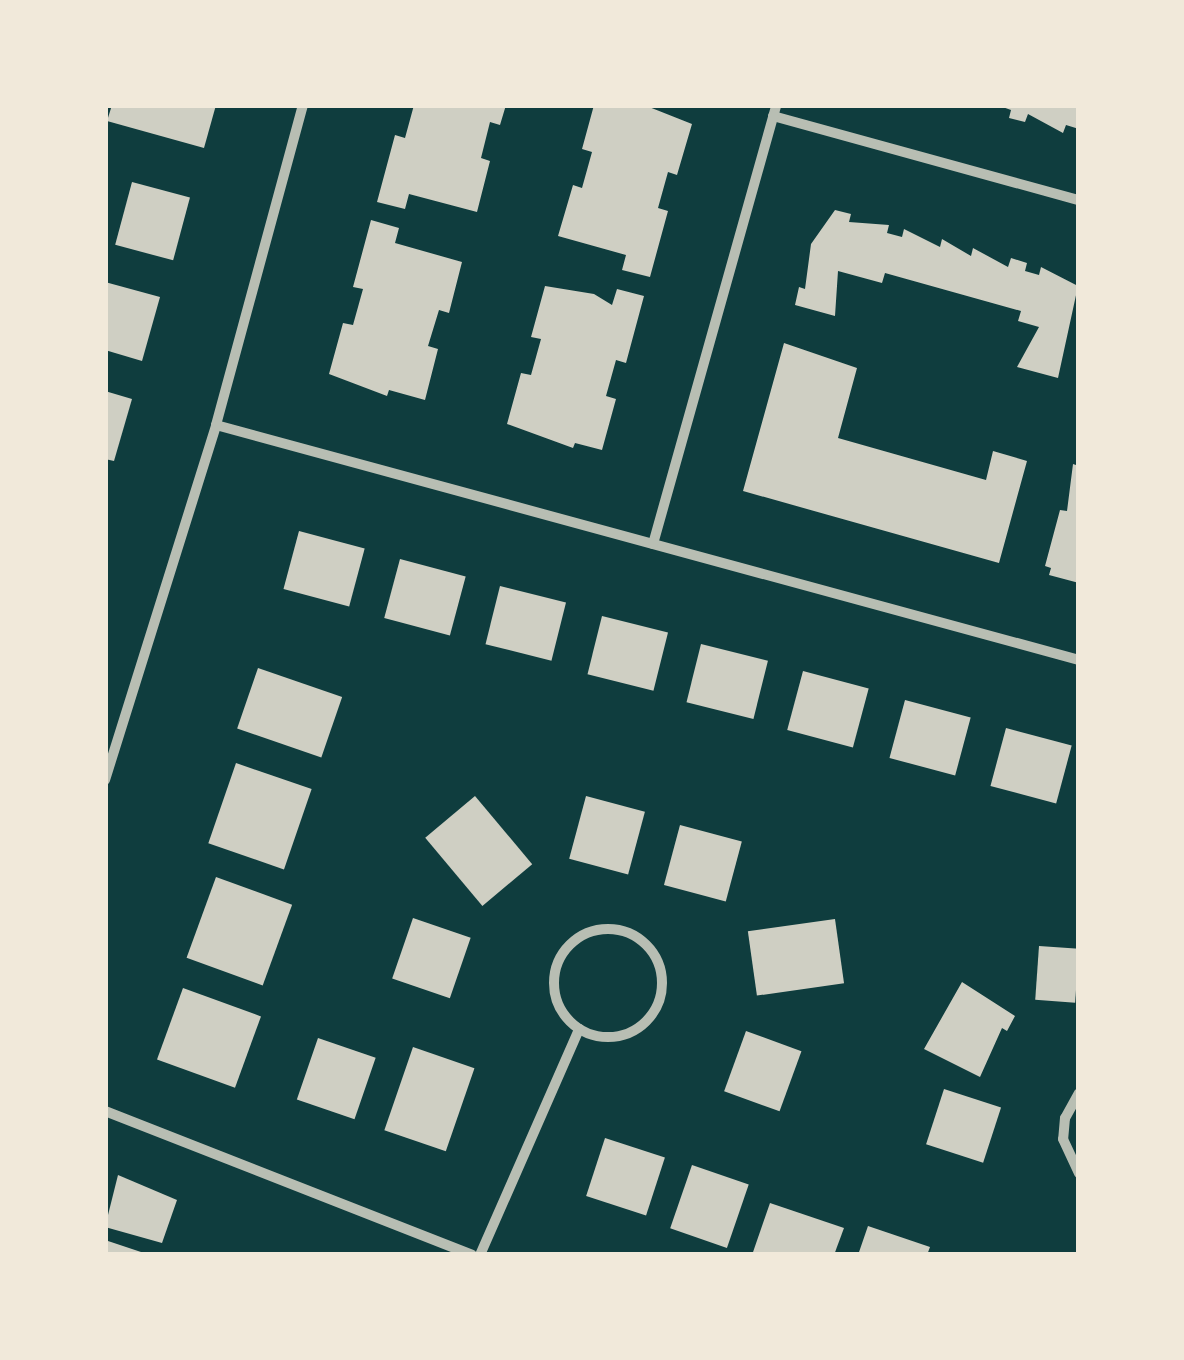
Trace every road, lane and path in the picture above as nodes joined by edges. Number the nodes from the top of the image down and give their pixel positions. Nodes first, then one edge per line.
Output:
1 (303, 105) edge
2 (774, 111) edge
3 (1079, 200) edge
4 (216, 425) junction
5 (654, 544) junction
6 (1079, 660) edge
7 (105, 780) edge
8 (580, 1029) junction
9 (1079, 1092) edge
10 (105, 1111) edge
11 (1079, 1173) edge
12 (472, 1255) edge
13 (480, 1255) edge

1 - 4 street
2 - 3 street
2 - 5 street
4 - 5 street
4 - 7 street
5 - 6 street
8 - 8 street
8 - 13 street
9 - 11 street
10 - 12 street

